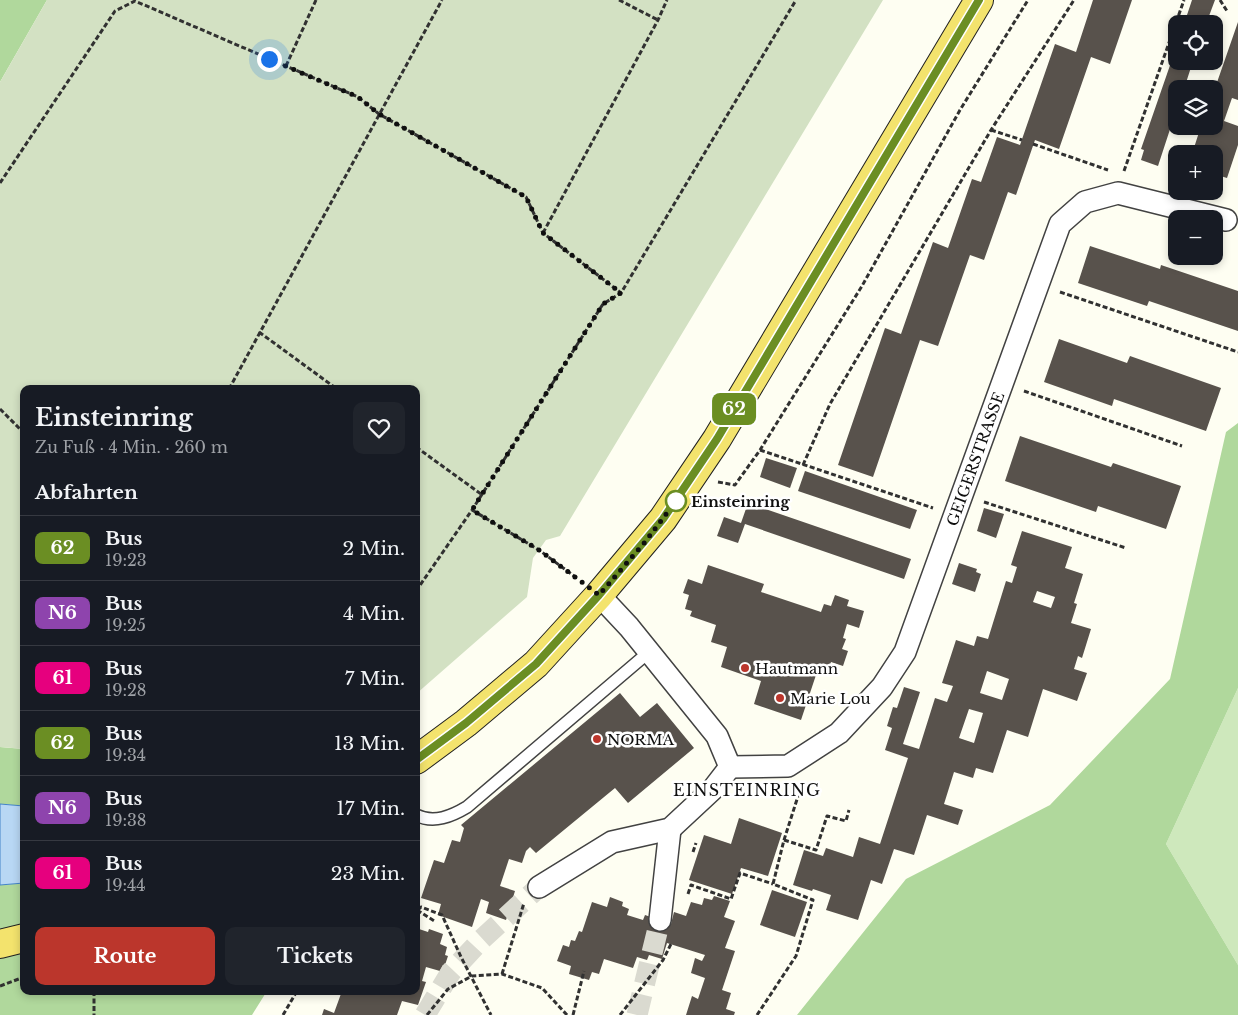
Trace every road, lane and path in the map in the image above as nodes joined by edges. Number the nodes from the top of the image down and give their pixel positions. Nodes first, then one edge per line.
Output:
1 (135, 0) edge
2 (316, 0) edge
3 (442, 0) edge
4 (619, 0) edge
5 (667, 0) edge
6 (796, 0) edge
7 (979, 0) edge
8 (1028, 0) edge
9 (1074, 0) edge
10 (1184, 0) edge
11 (1220, 0) edge
12 (1227, 11) dead end
13 (658, 20) junction
14 (286, 66) junction
15 (379, 114) junction
16 (991, 130) junction
17 (1022, 140) dead end
18 (1034, 144) dead end
19 (0, 183) edge
20 (1120, 184) junction
21 (1226, 220) dead end
22 (543, 233) junction
23 (1038, 284) junction
24 (621, 293) junction
25 (259, 332) junction
26 (1238, 352) edge
27 (1002, 384) junction
28 (230, 385) edge
29 (332, 385) edge
30 (0, 409) edge
31 (20, 429) edge
32 (1182, 446) dead end
33 (420, 450) edge
34 (760, 450) junction
35 (803, 465) junction
36 (693, 476) junction
37 (481, 494) junction
38 (962, 495) junction
39 (472, 510) junction
40 (955, 516) junction
41 (1126, 548) dead end
42 (420, 585) edge
43 (599, 595) junction
44 (649, 652) junction
45 (420, 757) edge
46 (730, 766) junction
47 (788, 766) junction
48 (849, 810) dead end
49 (420, 817) edge
50 (670, 829) junction
51 (784, 840) junction
52 (773, 884) junction
53 (532, 894) joint
54 (686, 900) dead end
55 (420, 908) edge
56 (420, 912) edge
57 (660, 920) tunnel mouth
58 (436, 922) dead end
59 (20, 939) edge
60 (0, 944) edge
61 (671, 944) dead end
62 (584, 971) dead end
63 (502, 974) junction
64 (472, 976) junction
65 (20, 978) edge
66 (0, 986) edge
67 (94, 995) edge
68 (295, 995) edge
69 (94, 1015) edge
70 (283, 1015) edge
71 (427, 1015) edge
72 (491, 1015) edge
73 (567, 1015) edge
74 (572, 1015) edge
75 (620, 1015) edge
76 (757, 1015) edge

1 - 14 path
1 - 19 path
2 - 14 path
3 - 15 path
4 - 13 path
5 - 13 path
6 - 24 path
7 - 36 main road
8 - 34 path
9 - 16 path
10 - 20 path
11 - 12 path
13 - 22 path
14 - 15 path
15 - 22 path
15 - 25 path
16 - 17 path
16 - 35 path
18 - 20 path
20 - 21 street, GEIGERSTRASSE
20 - 23 street, GEIGERSTRASSE
22 - 24 path
23 - 26 path
23 - 27 street, GEIGERSTRASSE
24 - 37 path
25 - 28 path
25 - 29 path
27 - 32 path
27 - 38 street, GEIGERSTRASSE
30 - 31 path
33 - 37 path
34 - 35 path
34 - 36 path
35 - 40 path
36 - 43 main road
37 - 39 path
38 - 40 street, GEIGERSTRASSE
38 - 41 path
39 - 42 path
39 - 43 path
40 - 47 street, GEIGERSTRASSE
43 - 44 street
43 - 45 main road
44 - 46 street
44 - 49 lane
46 - 47 street
46 - 50 street
47 - 51 path
48 - 51 path
50 - 53 street
50 - 57 street
51 - 52 path
52 - 54 path
52 - 76 path
53 - 63 path
55 - 64 path
56 - 58 path
59 - 60 main road
61 - 75 path
62 - 74 path
63 - 64 path
63 - 73 path
64 - 71 path
64 - 72 path
65 - 66 path
67 - 69 path
68 - 70 path

